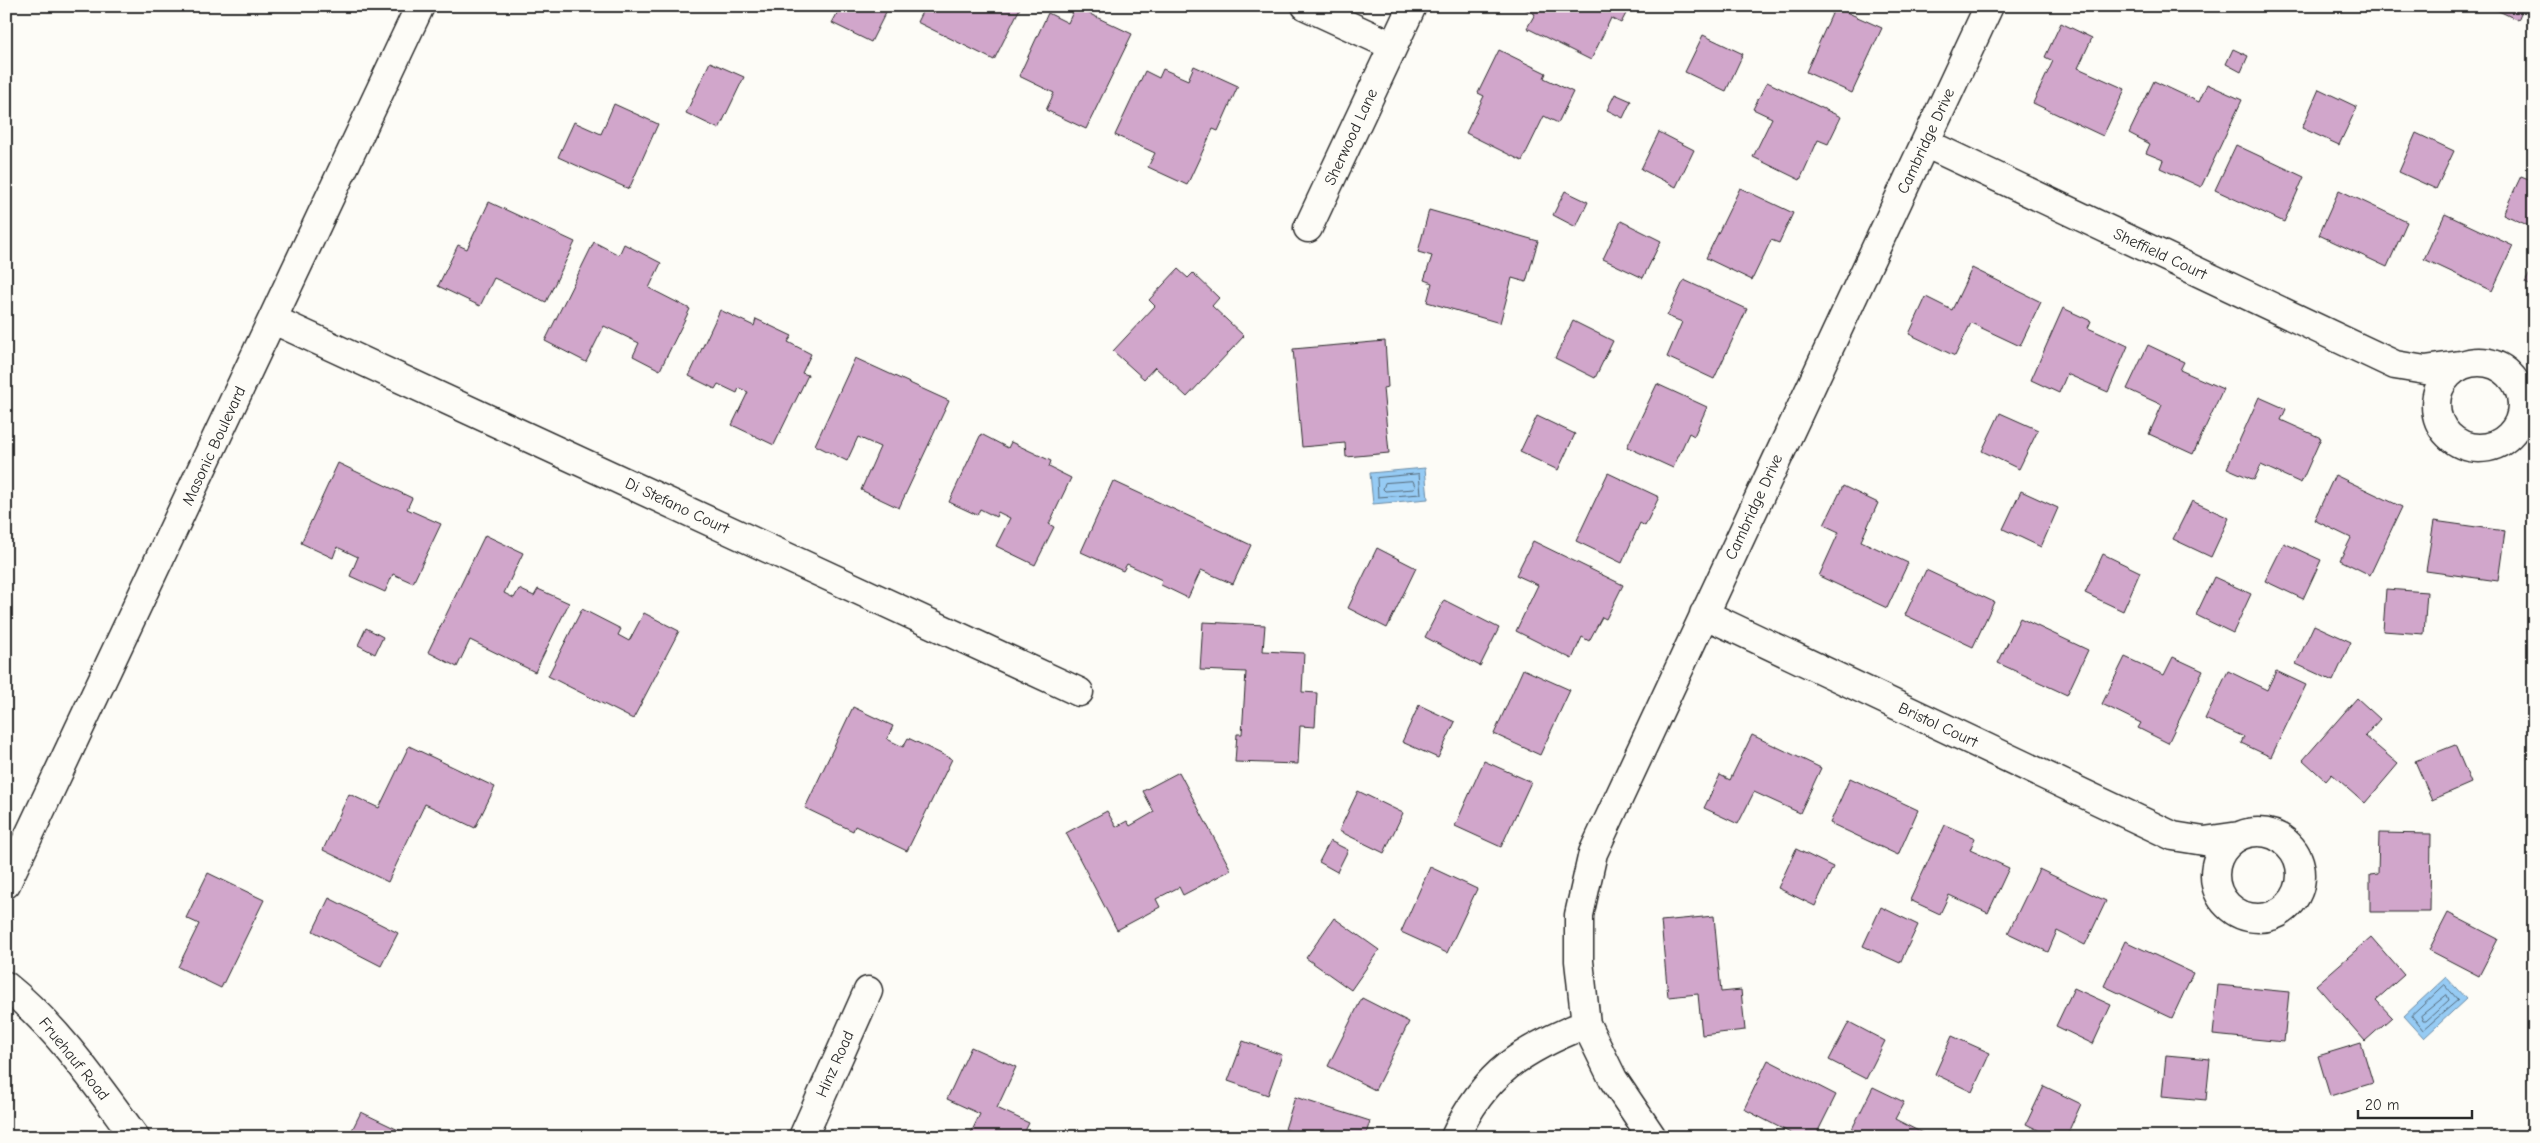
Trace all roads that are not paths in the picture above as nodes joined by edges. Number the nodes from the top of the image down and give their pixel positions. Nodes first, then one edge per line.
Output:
1 (420, 6) edge
2 (1306, 6) edge
3 (1412, 6) edge
4 (1989, 6) edge
5 (1393, 46) junction
6 (1925, 143) junction
7 (1308, 228) dead end
8 (274, 320) junction
9 (2395, 365) junction
10 (2460, 365) junction
11 (2436, 411) junction
12 (1704, 614) junction
13 (1079, 692) dead end
14 (2173, 836) junction
15 (2239, 836) junction
16 (2215, 882) junction
17 (6, 884) edge
18 (6, 986) edge
19 (868, 991) dead end
20 (1586, 1024) junction
21 (135, 1137) edge
22 (803, 1137) edge
23 (1455, 1137) edge
24 (1652, 1137) edge

1 - 8 street, Masonic Boulevard
2 - 5 street
3 - 5 street, Sherwood Lane
4 - 6 street, Cambridge Drive
5 - 7 street, Sherwood Lane
6 - 9 street, Sheffield Court
6 - 12 street, Cambridge Drive
8 - 13 street, Di Stefano Court
8 - 17 street, Masonic Boulevard
9 - 10 street, Sheffield Court
9 - 11 street, Sheffield Court
10 - 11 street
10 - 11 street, Sheffield Court
12 - 14 street, Bristol Court
12 - 20 street, Cambridge Drive
14 - 15 street, Bristol Court
14 - 16 street, Bristol Court
15 - 16 street
15 - 16 street, Bristol Court
18 - 21 street, Fruehauf Road
19 - 22 street, Hinz Road
20 - 23 street
20 - 24 street, Cambridge Drive

